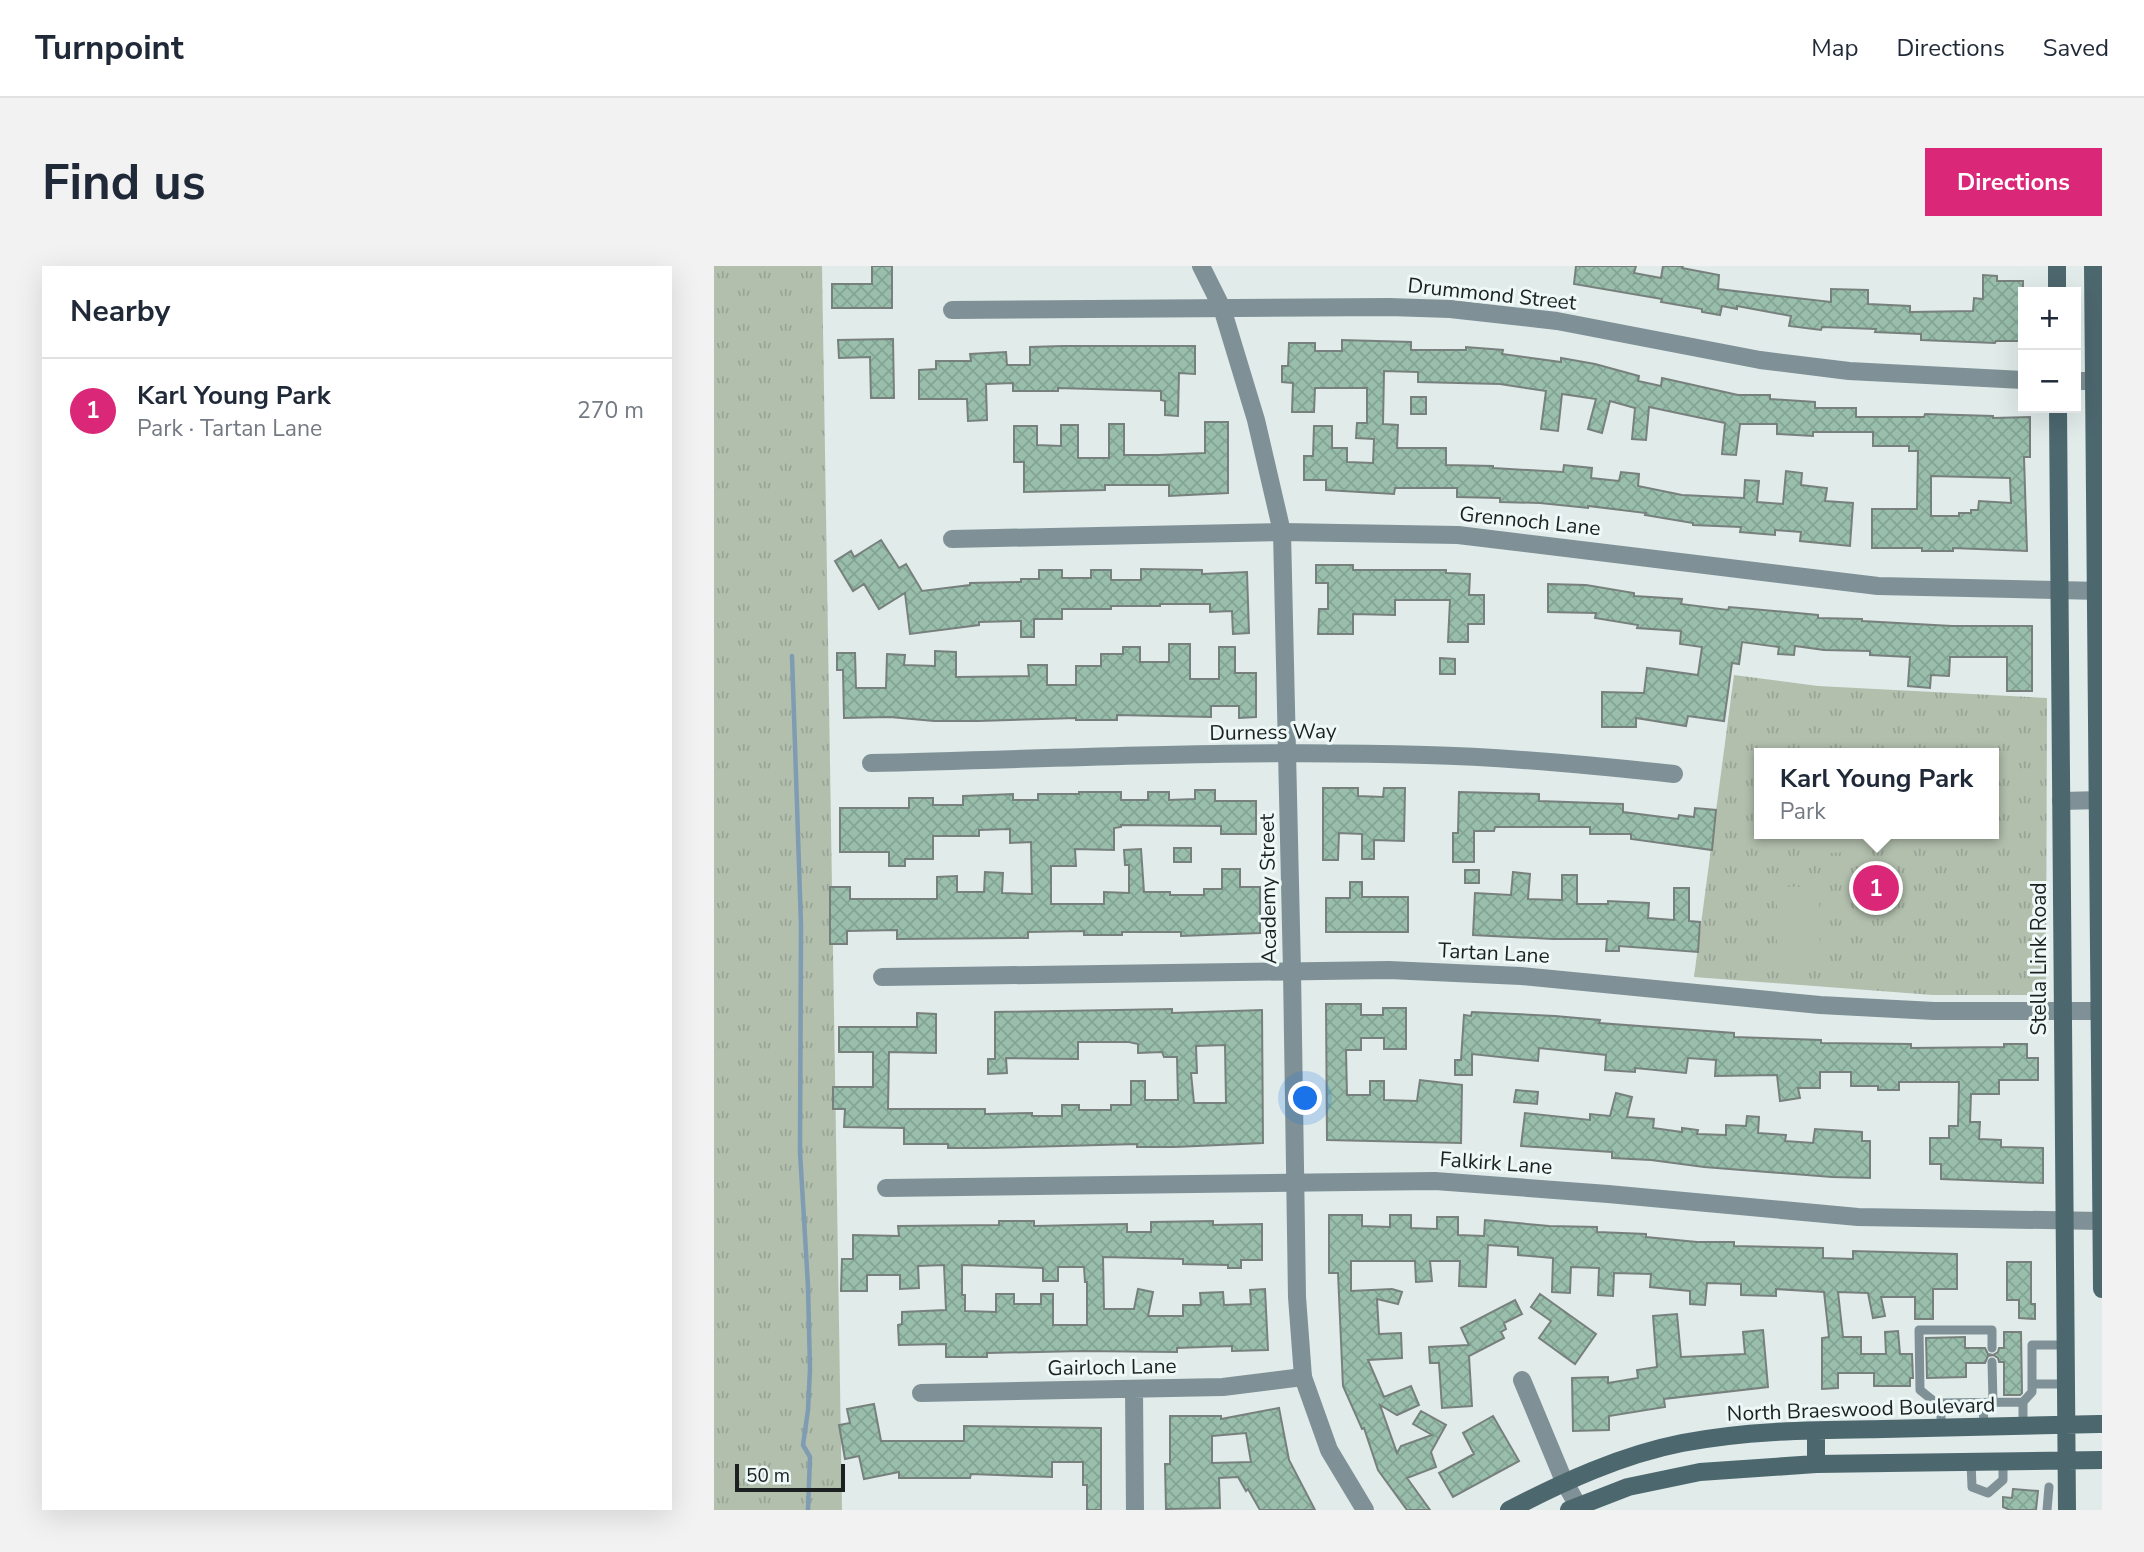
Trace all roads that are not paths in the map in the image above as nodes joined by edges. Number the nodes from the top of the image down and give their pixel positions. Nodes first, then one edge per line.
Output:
1 (1201, 266) edge
2 (2057, 266) edge
3 (2093, 266) edge
4 (2057, 287) edge
5 (1222, 308) junction
6 (952, 310) dead end
7 (2018, 380) edge
8 (2090, 381) edge
9 (2058, 413) edge
10 (1282, 532) junction
11 (952, 539) dead end
12 (2059, 591) junction
13 (2099, 591) edge
14 (1288, 754) junction
15 (871, 763) dead end
16 (1674, 774) dead end
17 (2100, 800) edge
18 (2061, 801) junction
19 (1292, 971) junction
20 (881, 977) dead end
21 (2101, 1011) edge
22 (2062, 1012) junction
23 (2101, 1126) edge
24 (1296, 1181) junction
25 (886, 1188) dead end
26 (2064, 1222) junction
27 (2101, 1231) edge
28 (2102, 1289) edge
29 (2066, 1345) junction
30 (1992, 1348) dead end
31 (1992, 1362) dead end
32 (1303, 1377) junction
33 (1522, 1380) dead end
34 (2032, 1384) junction
35 (2066, 1384) junction
36 (1134, 1390) junction
37 (921, 1393) dead end
38 (2022, 1402) junction
39 (1941, 1403) junction
40 (1988, 1403) junction
41 (2067, 1424) junction
42 (2102, 1424) edge
43 (2023, 1425) junction
44 (1984, 1426) junction
45 (1941, 1427) junction
46 (1816, 1431) junction
47 (2102, 1460) edge
48 (2067, 1461) junction
49 (1971, 1462) junction
50 (2003, 1462) junction
51 (1816, 1464) junction
52 (1564, 1481) junction
53 (2049, 1487) dead end
54 (1573, 1508) edge
55 (2047, 1508) edge
56 (2067, 1508) edge
57 (1135, 1510) edge
58 (1365, 1510) edge
59 (1509, 1510) edge

1 - 5 street, Academy Street
2 - 4 main road
3 - 8 main road
5 - 6 street, Drummond Street
5 - 7 street, Drummond Street
5 - 10 street, Academy Street
8 - 13 main road
9 - 12 main road, Stella Link Road
10 - 11 street, Grennoch Lane
10 - 12 street, Grennoch Lane
10 - 14 street, Academy Street
12 - 13 street, Grennoch Lane
12 - 18 main road, Stella Link Road
13 - 17 main road
14 - 15 street, Durness Way
14 - 16 street, Durness Way
14 - 19 street, Academy Street
17 - 18 street
17 - 21 main road
18 - 22 main road, Stella Link Road
19 - 20 street, Tartan Lane
19 - 22 street, Tartan Lane
19 - 24 street, Academy Street
21 - 22 street, Tartan Lane
21 - 23 main road
22 - 26 main road, Stella Link Road
23 - 27 main road
24 - 25 street, Falkirk Lane
24 - 26 street, Falkirk Lane
24 - 32 street, Academy Street
26 - 27 street, Falkirk Lane
26 - 29 main road, Stella Link Road
27 - 28 main road
29 - 34 lane
29 - 35 main road, Stella Link Road
30 - 39 lane
31 - 40 lane
32 - 36 street, Gairloch Lane
32 - 58 street, Academy Street
33 - 52 street
34 - 35 lane
34 - 38 lane
35 - 41 main road, Stella Link Road
36 - 37 street, Gairloch Lane
36 - 57 street
38 - 40 lane
38 - 43 lane
39 - 40 lane
39 - 45 lane
40 - 44 lane
41 - 42 main road, North Braeswood Boulevard
41 - 43 main road, North Braeswood Boulevard
41 - 48 main road, Stella Link Road
43 - 44 main road, North Braeswood Boulevard
44 - 45 main road, North Braeswood Boulevard
45 - 46 main road, North Braeswood Boulevard
46 - 51 main road
46 - 52 main road, North Braeswood Boulevard
47 - 48 main road
48 - 50 main road
48 - 56 main road, Stella Link Road
49 - 50 main road
49 - 50 lane
49 - 51 main road
51 - 54 main road
52 - 54 street
52 - 59 main road, North Braeswood Boulevard
53 - 55 lane
55 - 56 lane

